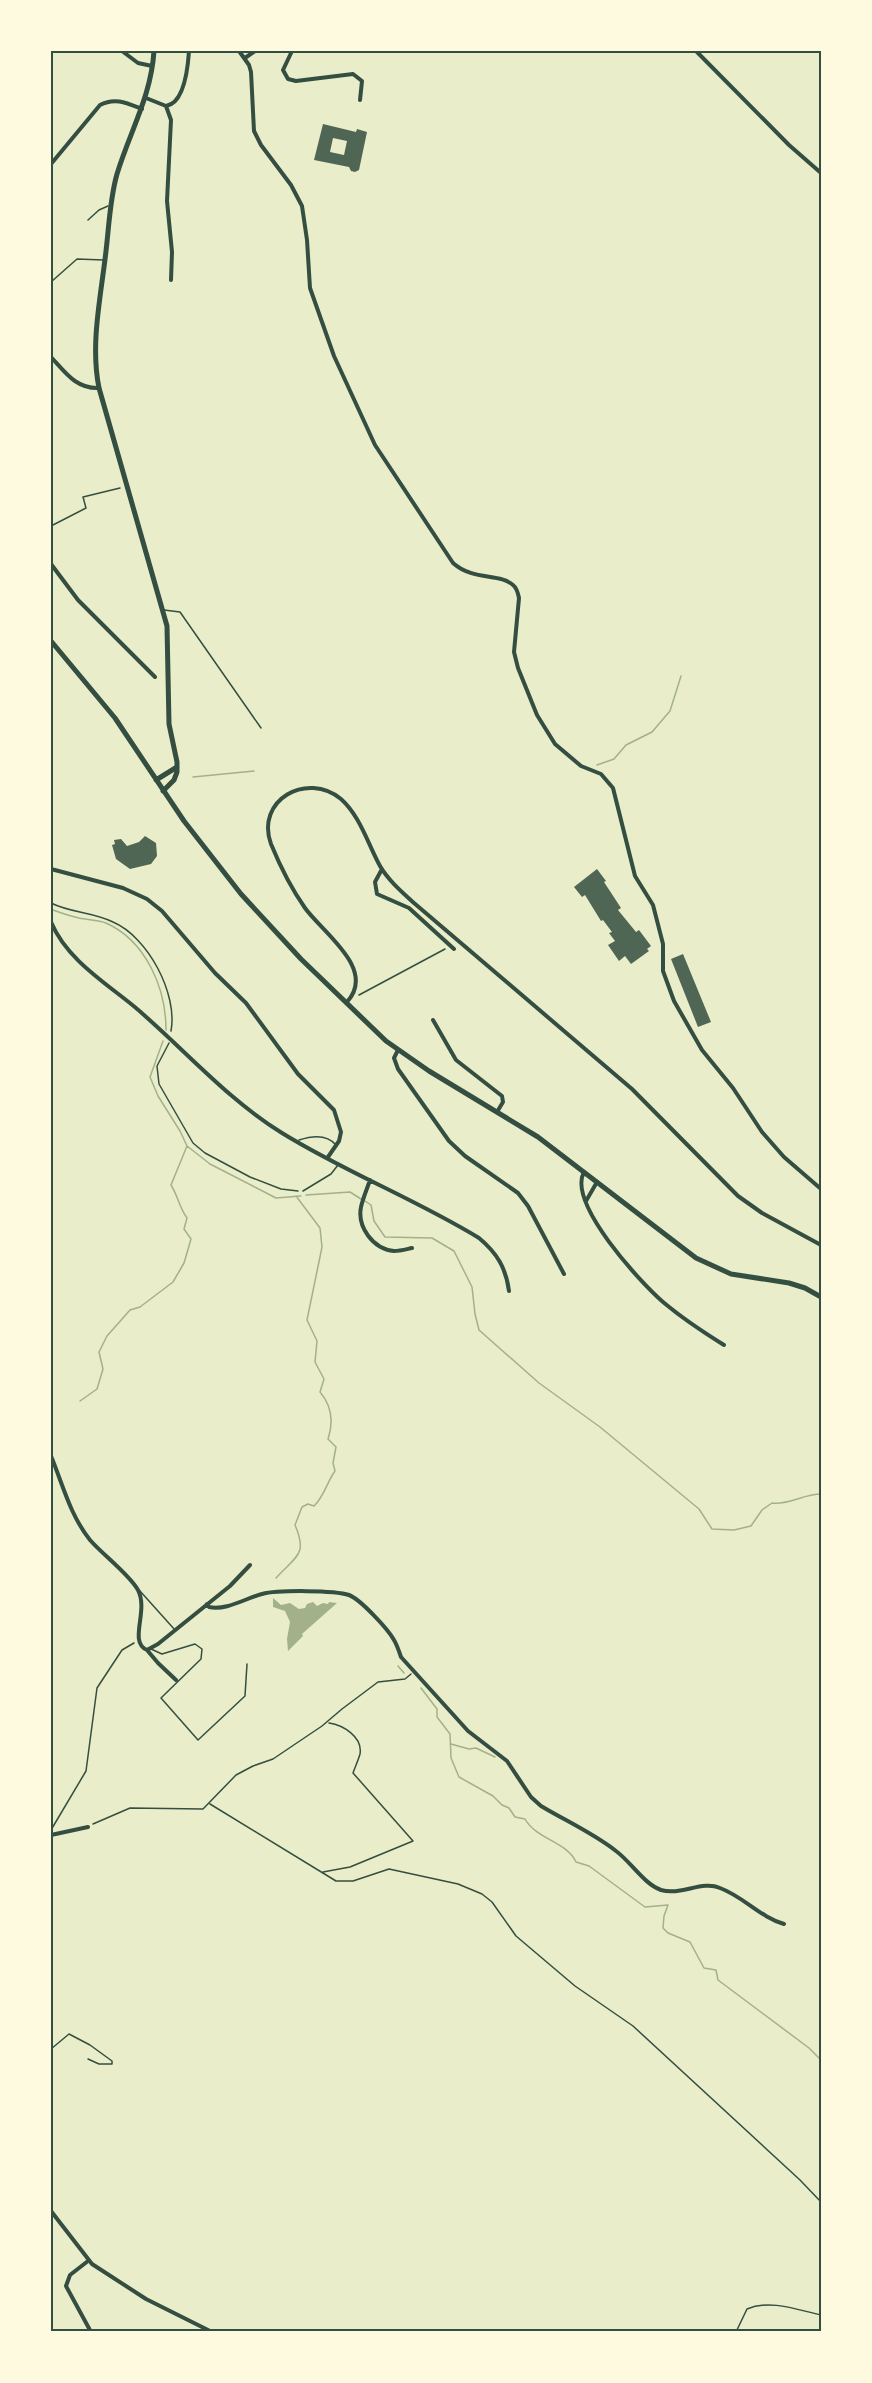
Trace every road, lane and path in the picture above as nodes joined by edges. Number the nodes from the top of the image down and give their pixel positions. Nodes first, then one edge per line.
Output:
1 (122, 51) edge
2 (154, 51) edge
3 (189, 51) edge
4 (239, 51) edge
5 (255, 51) edge
6 (292, 51) edge
7 (696, 51) edge
8 (245, 58) junction
9 (153, 66) junction
10 (146, 98) junction
11 (360, 100) dead end
12 (166, 106) junction
13 (142, 110) junction
14 (51, 164) edge
15 (821, 173) edge
16 (111, 205) junction
17 (88, 220) dead end
18 (105, 260) junction
19 (171, 280) dead end
20 (51, 282) edge
21 (51, 357) edge
22 (99, 388) junction
23 (121, 488) dead end
24 (51, 526) edge
25 (51, 564) edge
26 (163, 610) junction
27 (51, 641) edge
28 (155, 676) dead end
29 (261, 728) dead end
30 (177, 767) junction
31 (156, 780) junction
32 (164, 791) junction
33 (51, 869) edge
34 (382, 869) junction
35 (51, 903) edge
36 (51, 922) edge
37 (447, 948) dead end
38 (454, 949) dead end
39 (359, 995) dead end
40 (347, 1002) junction
41 (433, 1020) dead end
42 (170, 1035) dead end
43 (169, 1042) dead end
44 (398, 1050) junction
45 (498, 1113) junction
46 (298, 1141) junction
47 (336, 1146) junction
48 (328, 1157) junction
49 (339, 1163) junction
50 (584, 1172) junction
51 (370, 1180) junction
52 (597, 1182) junction
53 (821, 1189) edge
54 (303, 1191) joint
55 (586, 1202) junction
56 (821, 1245) edge
57 (412, 1248) dead end
58 (564, 1274) dead end
59 (509, 1291) dead end
60 (821, 1297) edge
61 (724, 1345) dead end
62 (51, 1456) edge
63 (250, 1565) dead end
64 (137, 1589) junction
65 (207, 1604) junction
66 (175, 1630) junction
67 (134, 1643) dead end
68 (149, 1649) junction
69 (247, 1664) dead end
70 (413, 1671) junction
71 (176, 1680) dead end
72 (327, 1722) junction
73 (210, 1804) junction
74 (88, 1827) joint
75 (51, 1830) edge
76 (51, 1835) edge
77 (322, 1872) junction
78 (784, 1924) dead end
79 (51, 2049) edge
80 (88, 2059) dead end
81 (821, 2202) edge
82 (51, 2211) edge
83 (88, 2261) junction
84 (821, 2315) edge
85 (91, 2332) edge
86 (212, 2332) edge
87 (735, 2332) edge

1 - 9 street
2 - 9 main road
3 - 12 street
4 - 8 street
5 - 8 street
6 - 11 street
7 - 15 street
8 - 53 street
9 - 10 main road
10 - 12 street
10 - 13 main road
12 - 19 street
13 - 14 street
13 - 16 main road
16 - 17 lane
16 - 18 main road
18 - 20 lane
18 - 22 main road
21 - 22 street
22 - 26 main road
23 - 24 path
25 - 28 street
26 - 29 lane
26 - 30 main road
27 - 31 main road
30 - 31 main road
30 - 32 main road
31 - 32 main road
32 - 40 main road
33 - 47 street
34 - 38 street
34 - 40 street
34 - 56 street
35 - 42 path
36 - 46 street
37 - 39 path
40 - 44 main road
41 - 45 street
43 - 54 path
44 - 45 main road
44 - 58 street
45 - 50 main road
46 - 47 lane
46 - 48 street
47 - 48 street
48 - 49 street
49 - 51 street
49 - 54 lane
50 - 52 main road
50 - 55 street
51 - 57 street
51 - 59 street
52 - 55 street
52 - 60 main road
55 - 61 street
62 - 64 street
63 - 65 street
64 - 66 lane
64 - 68 street
65 - 66 street
65 - 70 street
66 - 68 street
67 - 75 path
68 - 69 lane
68 - 71 street
70 - 72 path
70 - 78 street
72 - 73 path
72 - 77 path
73 - 74 path
73 - 77 path
74 - 76 street
77 - 81 path
79 - 80 lane
82 - 83 street
83 - 85 street
83 - 86 street
84 - 87 path

